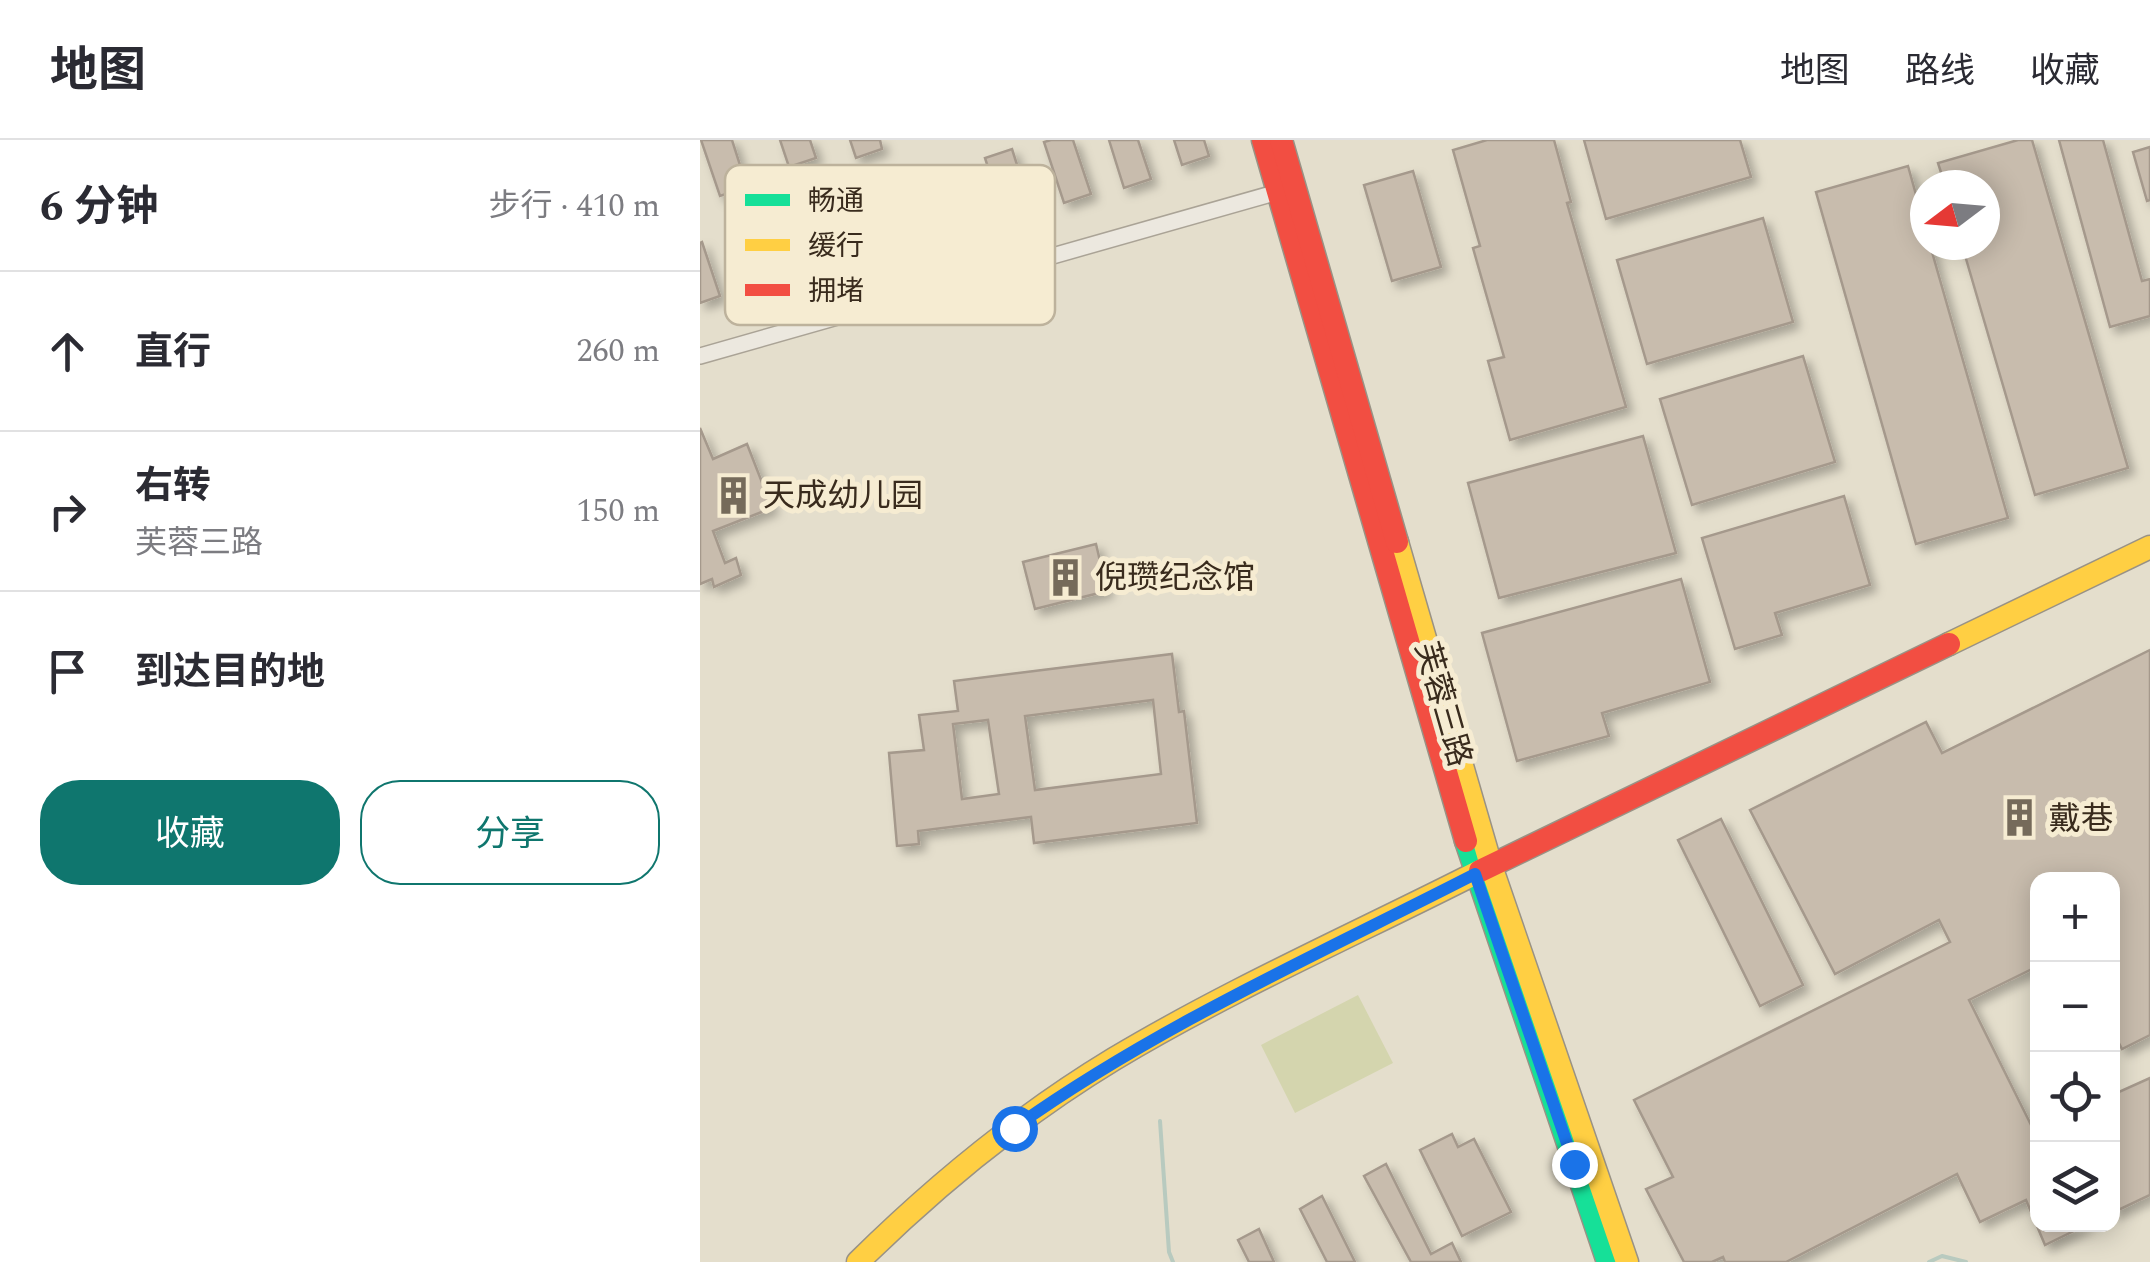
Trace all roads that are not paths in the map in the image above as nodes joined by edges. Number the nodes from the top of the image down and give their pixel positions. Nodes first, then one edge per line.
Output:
1 (1263, 140) edge
2 (1281, 140) edge
3 (1285, 189) junction
4 (1055, 255) edge
5 (809, 325) edge
6 (700, 356) edge
7 (2150, 547) edge
8 (1483, 870) junction
9 (858, 1262) edge
10 (1608, 1262) edge
11 (1627, 1262) edge

1 - 3 main road, 芙蓉三路
2 - 3 main road, 芙蓉三路
3 - 4 street
3 - 8 main road, 芙蓉三路
5 - 6 street
7 - 8 main road
8 - 9 main road
8 - 10 main road, 芙蓉三路
8 - 11 main road, 芙蓉三路

